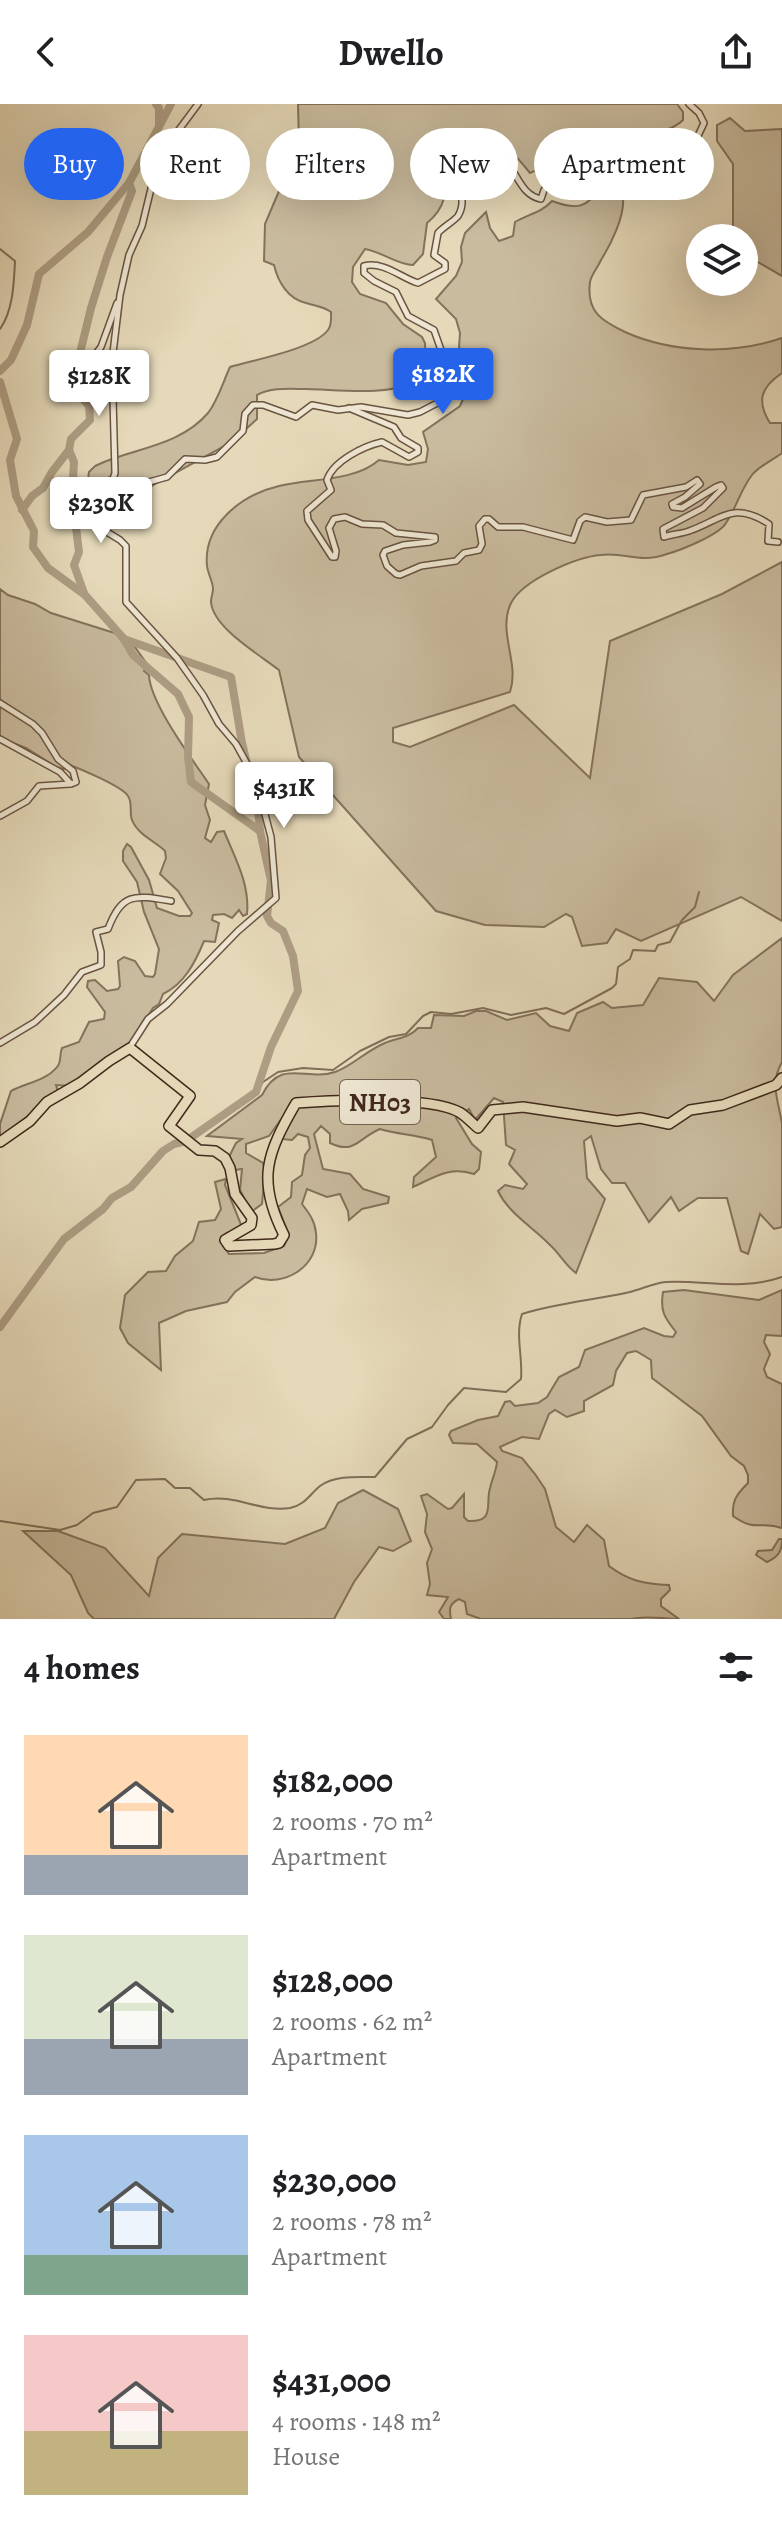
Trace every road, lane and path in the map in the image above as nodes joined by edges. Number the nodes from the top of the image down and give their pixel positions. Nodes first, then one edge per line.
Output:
1 (198, 104) edge
2 (689, 104) edge
3 (120, 295) junction
4 (86, 398) dead end
5 (349, 408) junction
6 (92, 501) junction
7 (778, 542) dead end
8 (0, 703) edge
9 (0, 739) edge
10 (71, 784) junction
11 (0, 816) edge
12 (171, 901) dead end
13 (0, 1043) edge
14 (130, 1048) junction
15 (782, 1078) edge
16 (0, 1142) edge

1 - 3 street
2 - 5 street
3 - 4 street
3 - 6 street
5 - 6 street
5 - 7 street
6 - 14 street
8 - 10 street
9 - 10 street
10 - 11 street
12 - 13 street
14 - 15 main road, NH03
14 - 16 main road

